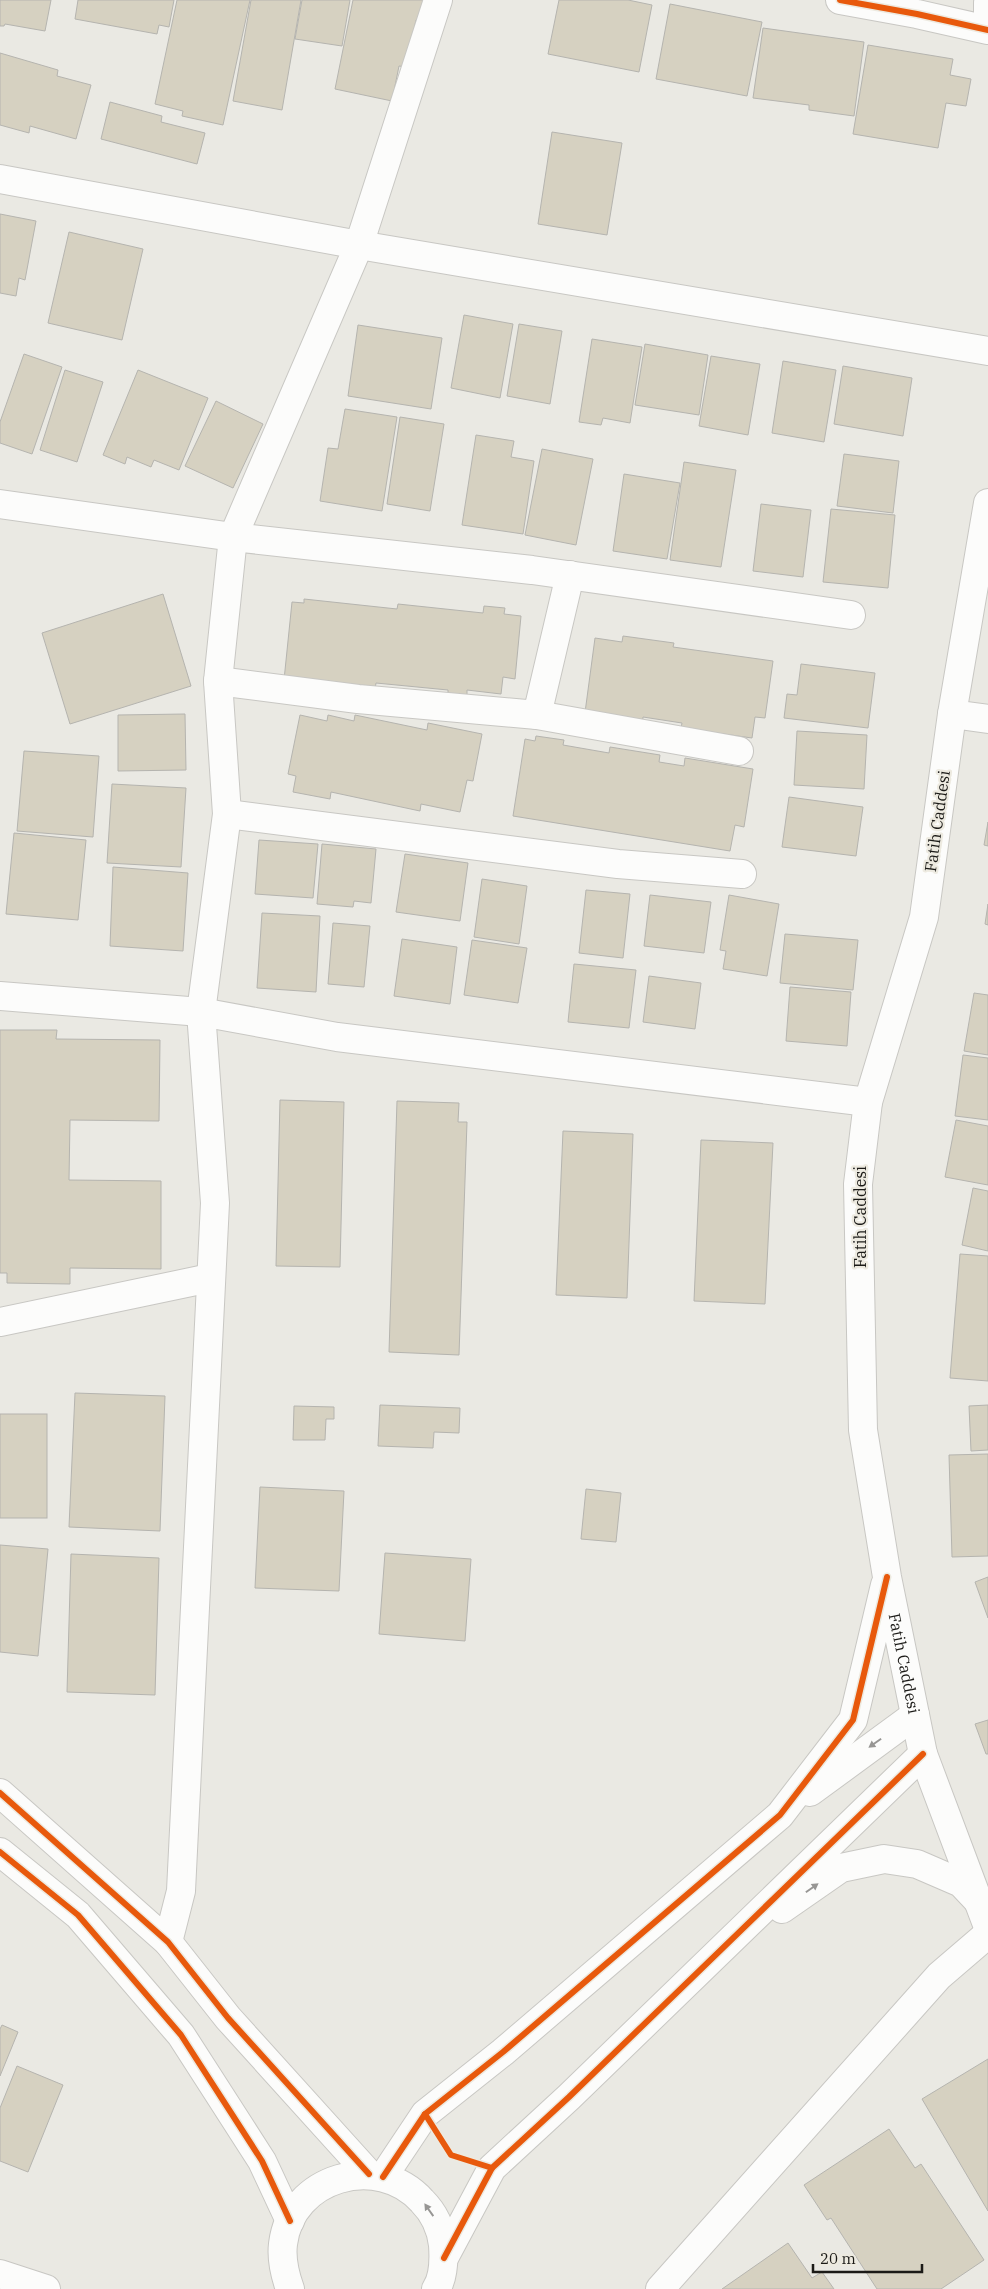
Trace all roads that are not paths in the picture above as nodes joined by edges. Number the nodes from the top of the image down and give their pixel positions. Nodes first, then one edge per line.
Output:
1 (438, 0) edge
2 (840, 0) edge
3 (988, 3) edge
4 (988, 17) edge
5 (988, 30) edge
6 (0, 179) edge
7 (359, 245) junction
8 (988, 351) edge
9 (988, 503) edge
10 (0, 504) edge
11 (232, 536) junction
12 (570, 575) junction
13 (851, 615) dead end
14 (218, 681) junction
15 (952, 714) junction
16 (537, 715) junction
17 (988, 719) edge
18 (740, 751) dead end
19 (227, 814) junction
20 (742, 874) dead end
21 (0, 996) edge
22 (201, 1012) junction
23 (868, 1102) junction
24 (210, 1278) junction
25 (0, 1322) edge
26 (887, 1577) junction
27 (915, 1715) junction
28 (923, 1754) junction
29 (0, 1794) edge
30 (780, 1815) junction
31 (0, 1852) edge
32 (978, 1901) junction
33 (988, 1927) edge
34 (988, 1934) edge
35 (168, 1942) junction
36 (664, 2005) junction
37 (376, 2176) junction
38 (290, 2221) junction
39 (444, 2258) junction
40 (0, 2274) edge
41 (282, 2282) edge
42 (438, 2288) edge
43 (46, 2289) edge
44 (660, 2289) edge

1 - 7 street
2 - 5 street
3 - 4 street
6 - 7 street
7 - 8 street
7 - 11 street
9 - 15 street, Fatih Caddesi
10 - 11 street
11 - 12 street
11 - 14 street
12 - 13 street
12 - 16 street
14 - 16 street
14 - 19 street
15 - 17 street
15 - 23 street, Fatih Caddesi
16 - 18 street
19 - 20 street
19 - 22 street
21 - 22 street
22 - 23 street
22 - 24 street
23 - 26 street, Fatih Caddesi
24 - 25 street
24 - 35 street
26 - 27 street, Fatih Caddesi
26 - 30 street
27 - 28 street, Fatih Caddesi
27 -> 30 street
28 - 32 street, Fatih Caddesi
28 - 36 street
29 - 35 street
30 - 37 street
31 - 38 street
32 - 33 street, Fatih Caddesi
36 -> 32 street
34 - 44 street
35 - 37 street
36 - 39 street
37 - 38 street
39 -> 37 street
38 - 41 street
39 - 42 street
40 - 43 street

